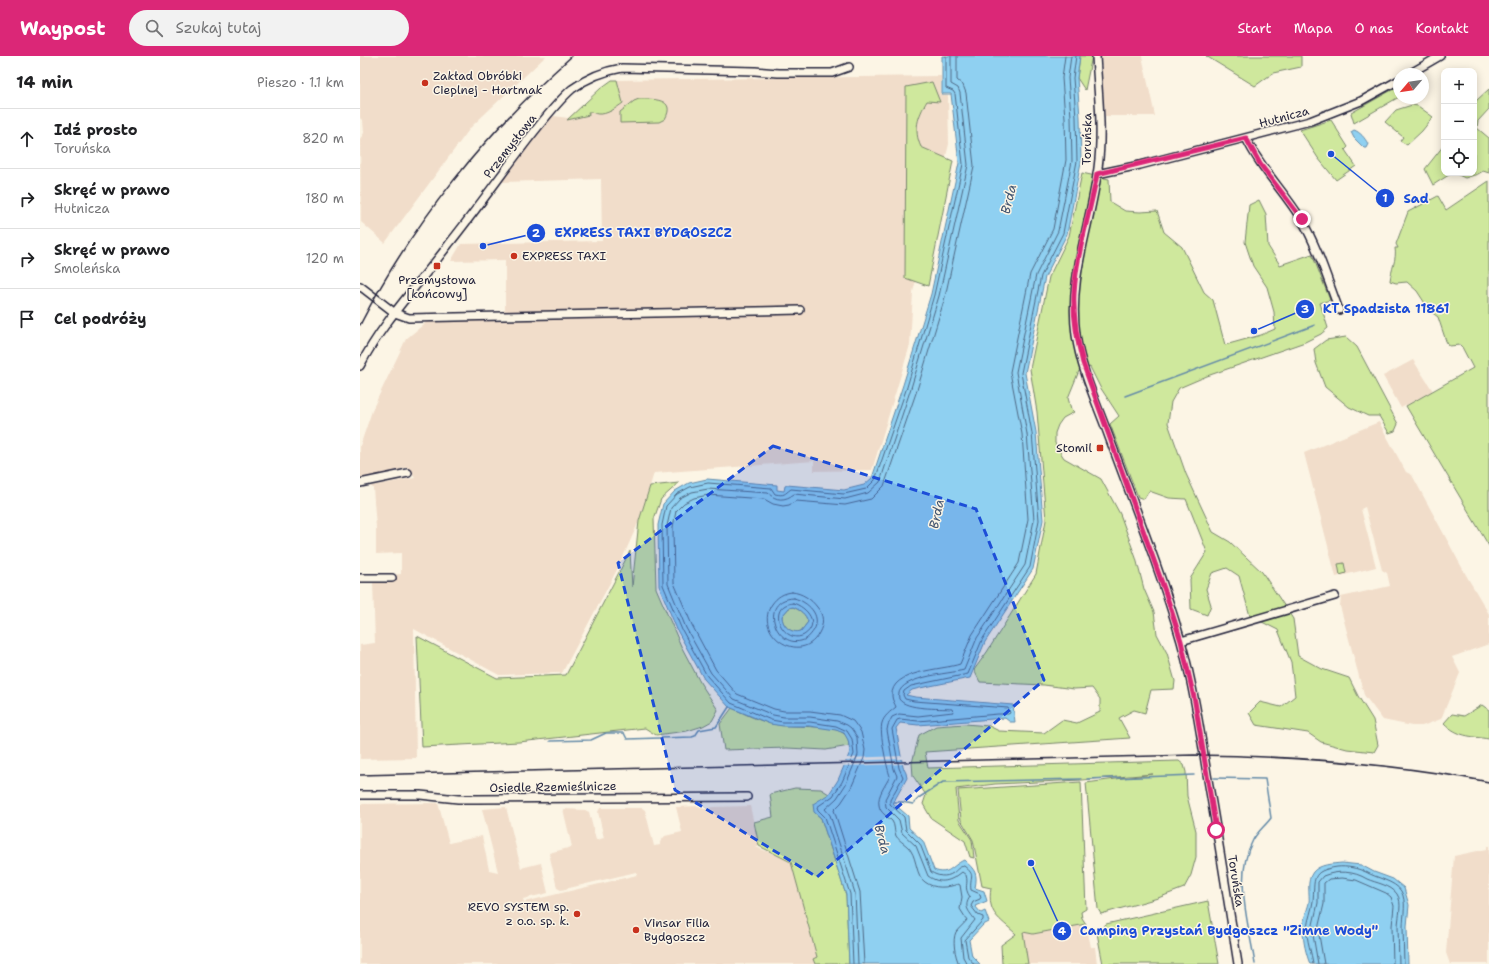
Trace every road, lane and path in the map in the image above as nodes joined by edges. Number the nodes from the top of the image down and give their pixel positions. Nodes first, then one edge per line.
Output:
1 (1096, 56) edge
2 (1440, 56) edge
3 (849, 67) dead end
4 (1419, 68) edge
5 (1393, 83) edge
6 (1246, 138) junction
7 (1097, 174) junction
8 (360, 286) edge
9 (800, 310) dead end
10 (1339, 310) dead end
11 (395, 313) junction
12 (360, 366) edge
13 (408, 473) dead end
14 (360, 483) edge
15 (360, 578) edge
16 (392, 578) dead end
17 (1335, 596) dead end
18 (1181, 641) junction
19 (360, 795) edge
20 (747, 797) dead end
21 (1238, 964) edge

1 - 7 street, Toruńska
2 - 4 street
3 - 11 street, Przemysłowa
5 - 6 street, Hutnicza
6 - 7 street, Hutnicza
6 - 10 street
7 - 18 street, Toruńska
8 - 11 street
9 - 11 street
11 - 12 street, Przemysłowa
13 - 14 street
15 - 16 street
17 - 18 street
18 - 21 street, Toruńska
19 - 20 street, Osiedle Rzemieślnicze

